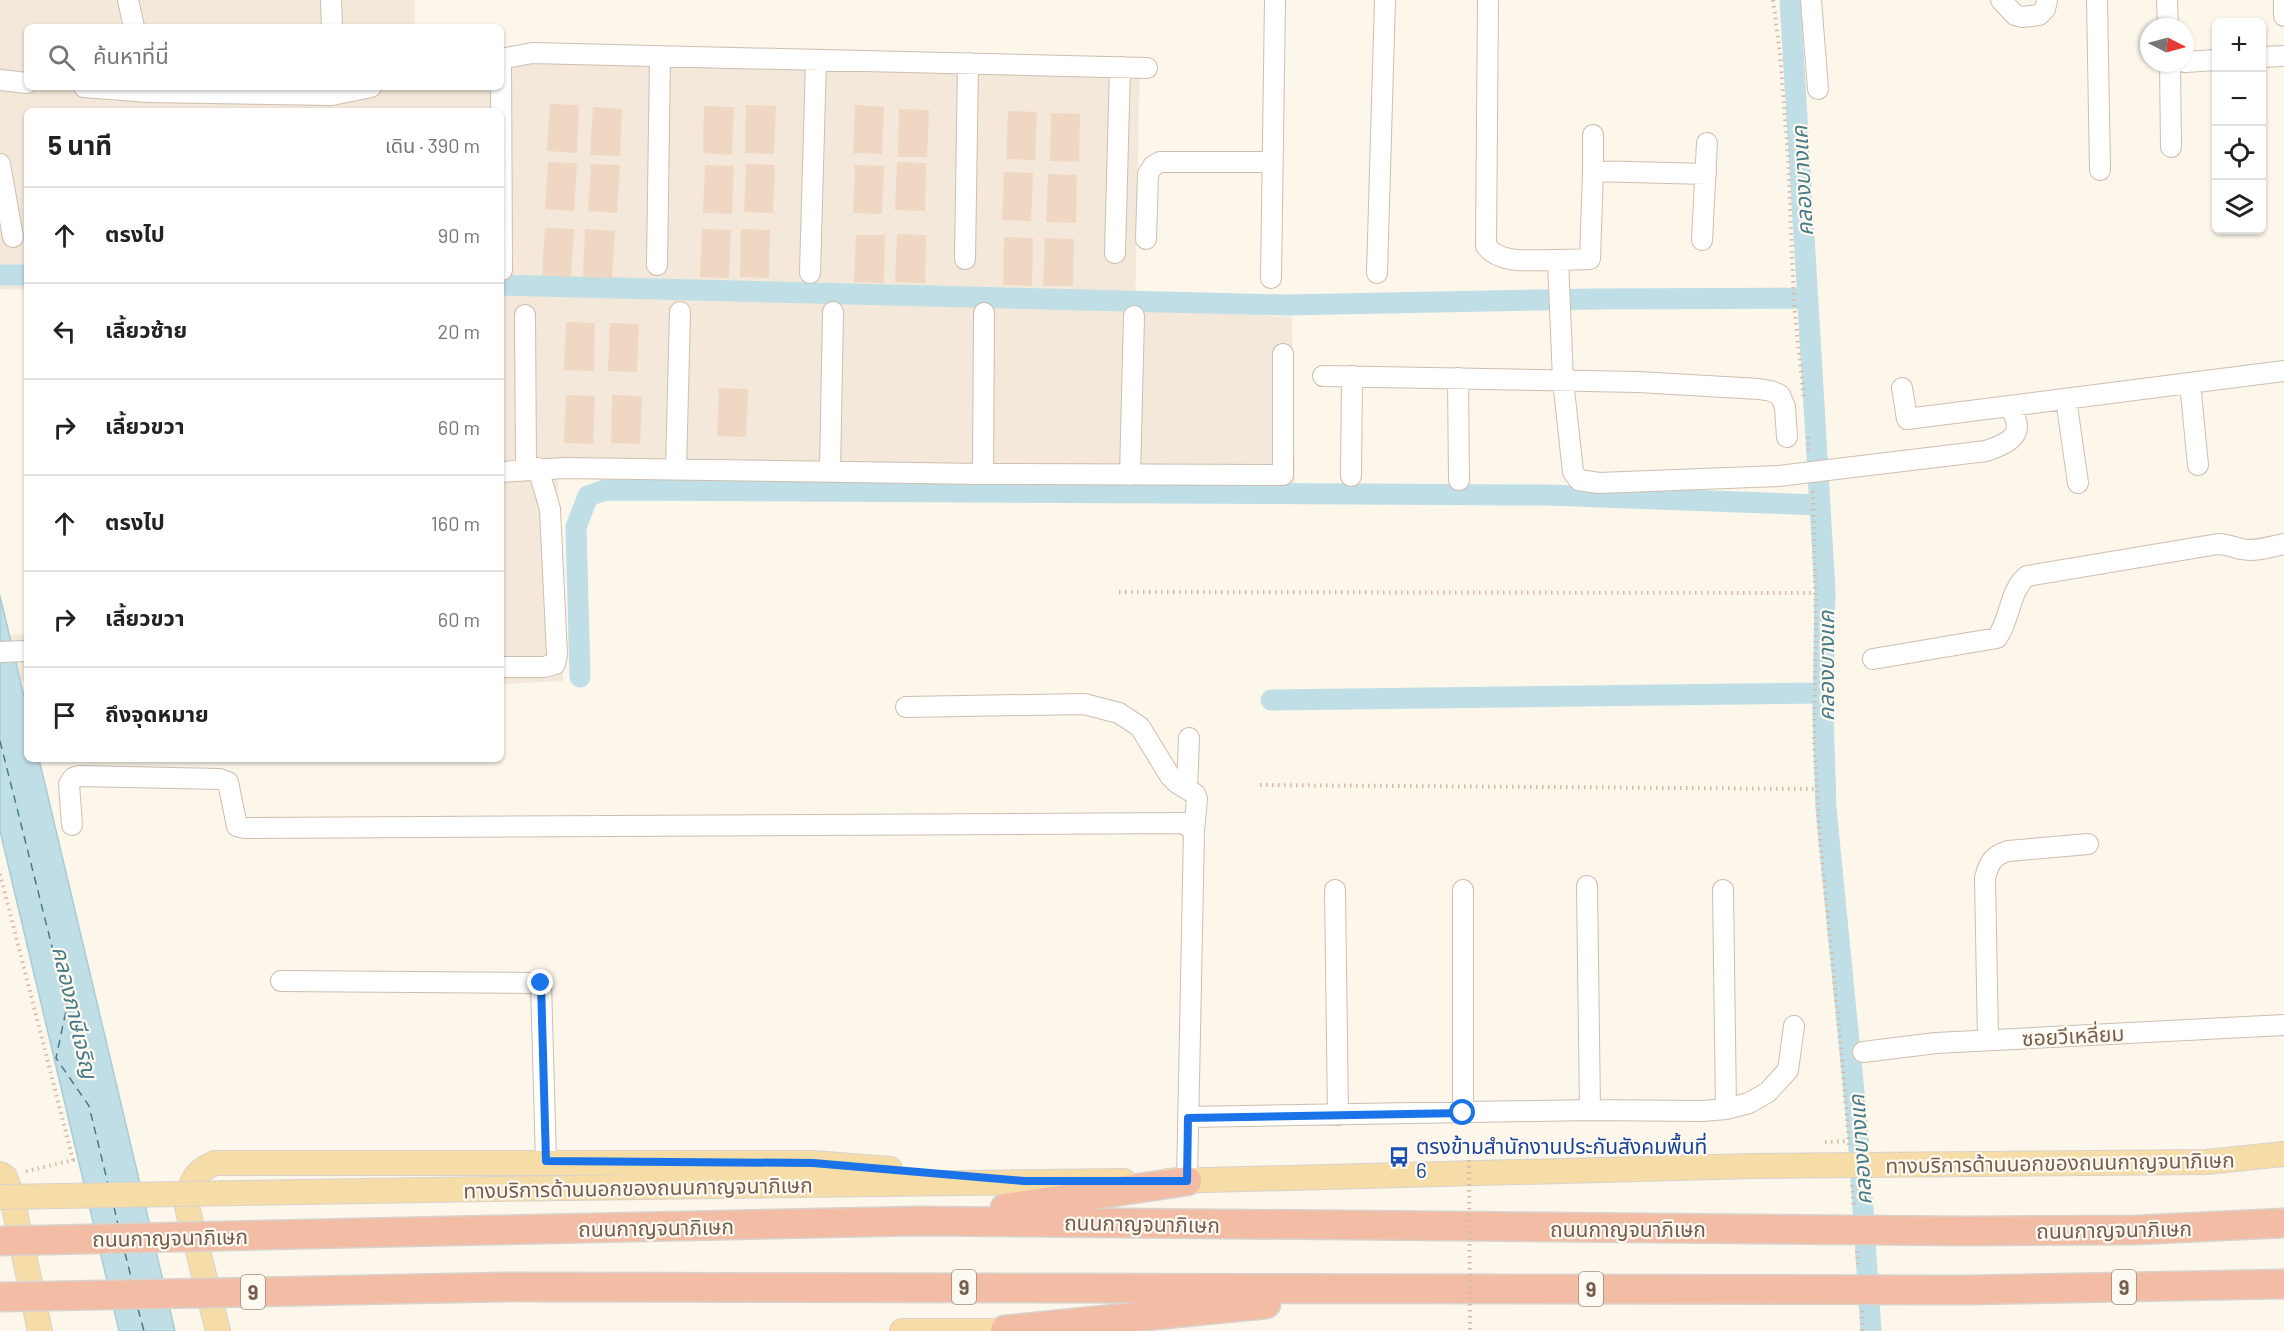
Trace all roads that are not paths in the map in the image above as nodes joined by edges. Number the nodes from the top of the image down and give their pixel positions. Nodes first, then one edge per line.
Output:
1 (128, 0) edge
2 (331, 0) edge
3 (1275, 0) edge
4 (1385, 0) edge
5 (1488, 0) edge
6 (1811, 0) edge
7 (2001, 0) edge
8 (2047, 0) edge
9 (2097, 0) edge
10 (2167, 0) edge
11 (2284, 0) edge
12 (2284, 16) edge
13 (2168, 18) edge
14 (133, 24) edge
15 (332, 24) edge
16 (660, 56) junction
17 (2284, 56) edge
18 (2266, 57) edge
19 (504, 58) edge
20 (816, 60) junction
21 (2212, 60) edge
22 (2194, 61) edge
23 (968, 63) junction
24 (1120, 67) junction
25 (1146, 68) dead end
26 (2170, 72) edge
27 (0, 80) edge
28 (24, 82) edge
29 (1818, 89) dead end
30 (103, 90) edge
31 (361, 90) edge
32 (501, 90) edge
33 (148, 97) edge
34 (333, 98) edge
35 (501, 108) edge
36 (1593, 135) dead end
37 (1707, 143) dead end
38 (2171, 147) dead end
39 (1272, 162) junction
40 (0, 164) edge
41 (2100, 170) dead end
42 (1593, 171) junction
43 (1706, 174) junction
44 (14, 237) dead end
45 (1146, 239) dead end
46 (1702, 240) dead end
47 (1115, 253) dead end
48 (965, 259) dead end
49 (657, 265) dead end
50 (1558, 267) junction
51 (810, 273) dead end
52 (1377, 273) dead end
53 (1270, 278) dead end
54 (680, 312) dead end
55 (833, 312) dead end
56 (984, 313) dead end
57 (525, 315) dead end
58 (1134, 316) dead end
59 (1283, 354) dead end
60 (2284, 371) edge
61 (1323, 376) dead end
62 (1352, 376) junction
63 (1458, 378) junction
64 (1563, 380) junction
65 (2190, 383) junction
66 (1902, 388) dead end
67 (2066, 399) junction
68 (2009, 406) junction
69 (1786, 436) dead end
70 (2198, 465) dead end
71 (532, 469) junction
72 (676, 469) junction
73 (504, 472) edge
74 (830, 472) junction
75 (983, 474) junction
76 (1130, 475) junction
77 (1351, 476) dead end
78 (1459, 480) dead end
79 (2078, 483) dead end
80 (2284, 544) edge
81 (24, 651) edge
82 (0, 652) edge
83 (1873, 659) dead end
84 (504, 667) edge
85 (906, 707) dead end
86 (1189, 738) dead end
87 (1187, 789) junction
88 (72, 825) dead end
89 (1194, 831) junction
90 (2088, 844) dead end
91 (1587, 886) dead end
92 (1335, 890) dead end
93 (1463, 890) dead end
94 (1723, 890) dead end
95 (281, 981) dead end
96 (2284, 1025) edge
97 (1794, 1026) dead end
98 (1988, 1040) junction
99 (1863, 1052) dead end
100 (1726, 1109) junction
101 (1590, 1110) junction
102 (1463, 1113) junction
103 (1338, 1115) junction
104 (1188, 1118) junction
105 (2284, 1144) edge
106 (2284, 1154) edge
107 (546, 1161) junction
108 (2207, 1162) junction
109 (1024, 1181) junction
110 (1187, 1181) junction
111 (2, 1183) edge
112 (917, 1221) junction
113 (2284, 1223) edge
114 (0, 1241) edge
115 (2284, 1284) edge
116 (1423, 1289) junction
117 (0, 1297) edge
118 (1019, 1330) edge
119 (40, 1331) edge
120 (218, 1331) edge
121 (902, 1331) edge

1 - 14 street
2 - 15 street
3 - 39 street
4 - 52 street
5 - 50 street
6 - 29 street
7 - 8 street
9 - 41 street
10 - 13 street
11 - 12 street
16 - 19 street
16 - 20 street
16 - 49 street
17 - 18 street
20 - 23 street
20 - 51 street
21 - 22 street
23 - 24 street
23 - 48 street
24 - 25 street
24 - 47 street
26 - 38 street
27 - 28 street
30 - 33 street
31 - 34 street
32 - 35 street
33 - 34 street
36 - 42 street
37 - 43 street
39 - 45 street
39 - 53 street
40 - 44 street
42 - 43 street
42 - 50 street
43 - 46 street
50 - 64 street
54 - 72 street
55 - 74 street
56 - 75 street
57 - 71 street
58 - 76 street
59 - 76 street
60 - 65 street
61 - 62 street
62 - 63 street
62 - 77 street
63 - 64 street
63 - 78 street
64 - 68 street
64 - 69 street
65 - 67 street
65 - 70 street
66 - 68 street
67 - 68 street
67 - 79 street
71 - 72 street
71 - 73 street
71 - 84 street
72 - 74 street
74 - 75 street
75 - 76 street
80 - 83 street
81 - 82 street
85 - 87 street
86 - 87 street
87 - 89 street
88 - 89 street
89 - 104 street
90 - 98 street
91 - 101 street
92 - 103 street
93 - 102 street
94 - 100 street
95 - 107 street
96 - 98 street, ซอยวีเหลี่ยม
97 - 100 street
98 - 99 street, ซอยวีเหลี่ยม
100 - 101 street
101 - 102 street
102 - 103 street
103 - 104 street
104 - 110 street
105 - 108 street
106 - 108 main road, ทางบริการด้านนอกของถนนกาญจนาภิเษก
107 - 109 main road
107 - 120 main road
108 - 110 main road, ทางบริการด้านนอกของถนนกาญจนาภิเษก
109 - 110 main road, ทางบริการด้านนอกของถนนกาญจนาภิเษก
109 - 111 main road, ทางบริการด้านนอกของถนนกาญจนาภิเษก, bridge
110 - 112 highway
111 - 119 main road
112 - 113 highway, ถนนกาญจนาภิเษก
112 - 114 highway, ถนนกาญจนาภิเษก, bridge
115 - 116 highway, 9
116 - 117 highway, 9, bridge
116 - 118 highway
118 - 121 main road

